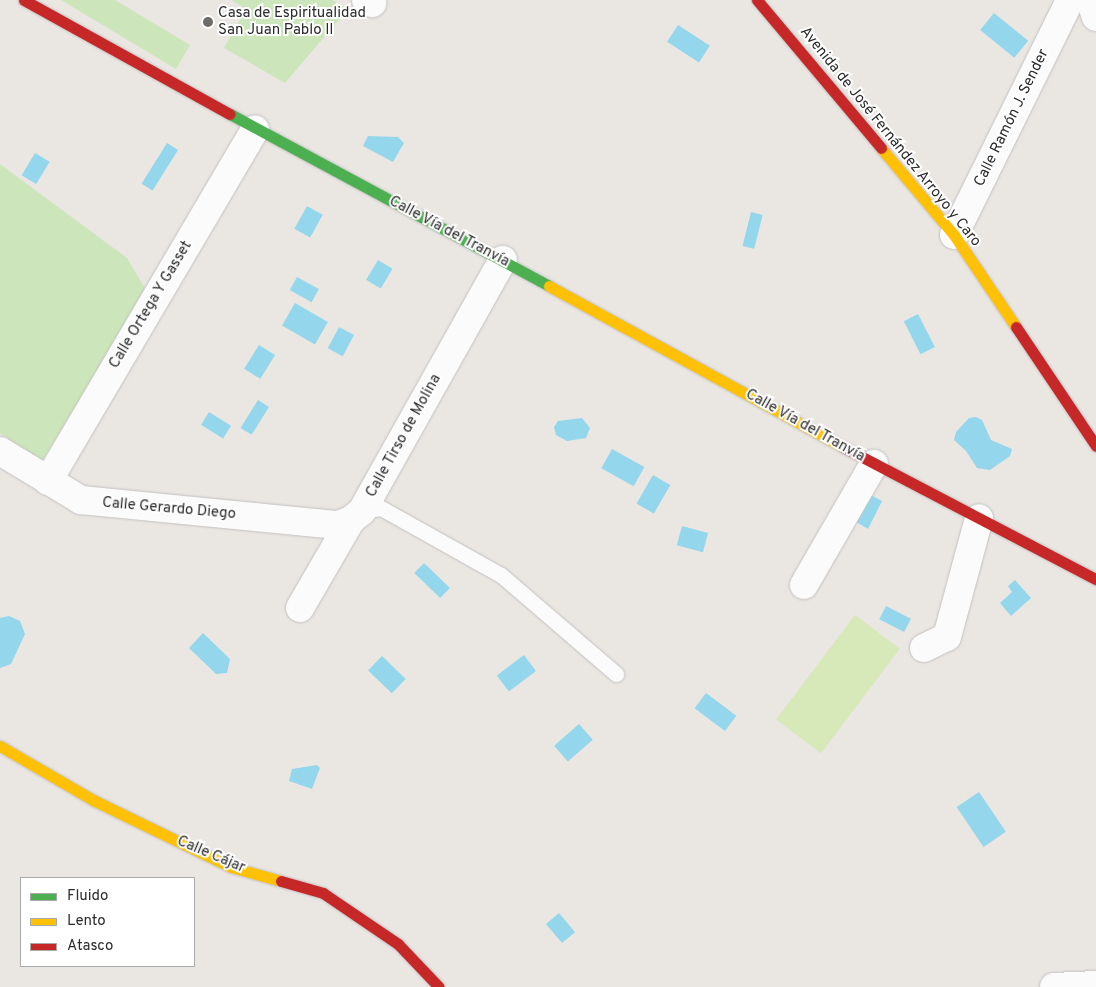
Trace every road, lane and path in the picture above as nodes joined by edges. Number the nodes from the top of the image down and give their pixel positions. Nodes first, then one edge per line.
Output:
1 (24, 0) edge
2 (757, 0) edge
3 (1070, 0) edge
4 (1090, 0) edge
5 (1096, 17) edge
6 (255, 129) junction
7 (954, 235) junction
8 (503, 260) junction
9 (1096, 446) edge
10 (0, 451) edge
11 (874, 464) junction
12 (48, 481) junction
13 (357, 516) junction
14 (979, 518) junction
15 (1093, 573) edge
16 (804, 585) dead end
17 (300, 608) dead end
18 (924, 648) dead end
19 (616, 674) dead end
20 (0, 746) edge
21 (1096, 985) edge
22 (439, 987) edge
23 (1054, 987) edge

1 - 6 street, Calle Vía del Tranvía
2 - 7 street, Avenida de José Fernández Arroyo y Caro
3 - 7 street, Calle Ramón J. Sender
4 - 5 street
6 - 8 street, Calle Vía del Tranvía
6 - 12 street, Calle Ortega Y Gasset
7 - 9 street, Avenida de José Fernández Arroyo y Caro
8 - 11 street, Calle Vía del Tranvía
8 - 13 street, Calle Tirso de Molina
10 - 12 street, Calle Gerardo Diego
11 - 14 street, Calle Vía del Tranvía
11 - 16 street, Calle Vía del Tranvía
12 - 13 street, Calle Gerardo Diego
13 - 17 street, Calle Tirso de Molina
13 - 19 lane
14 - 15 street, Calle Vía del Tranvía
14 - 18 street
20 - 22 street, Calle Cájar
21 - 23 street

